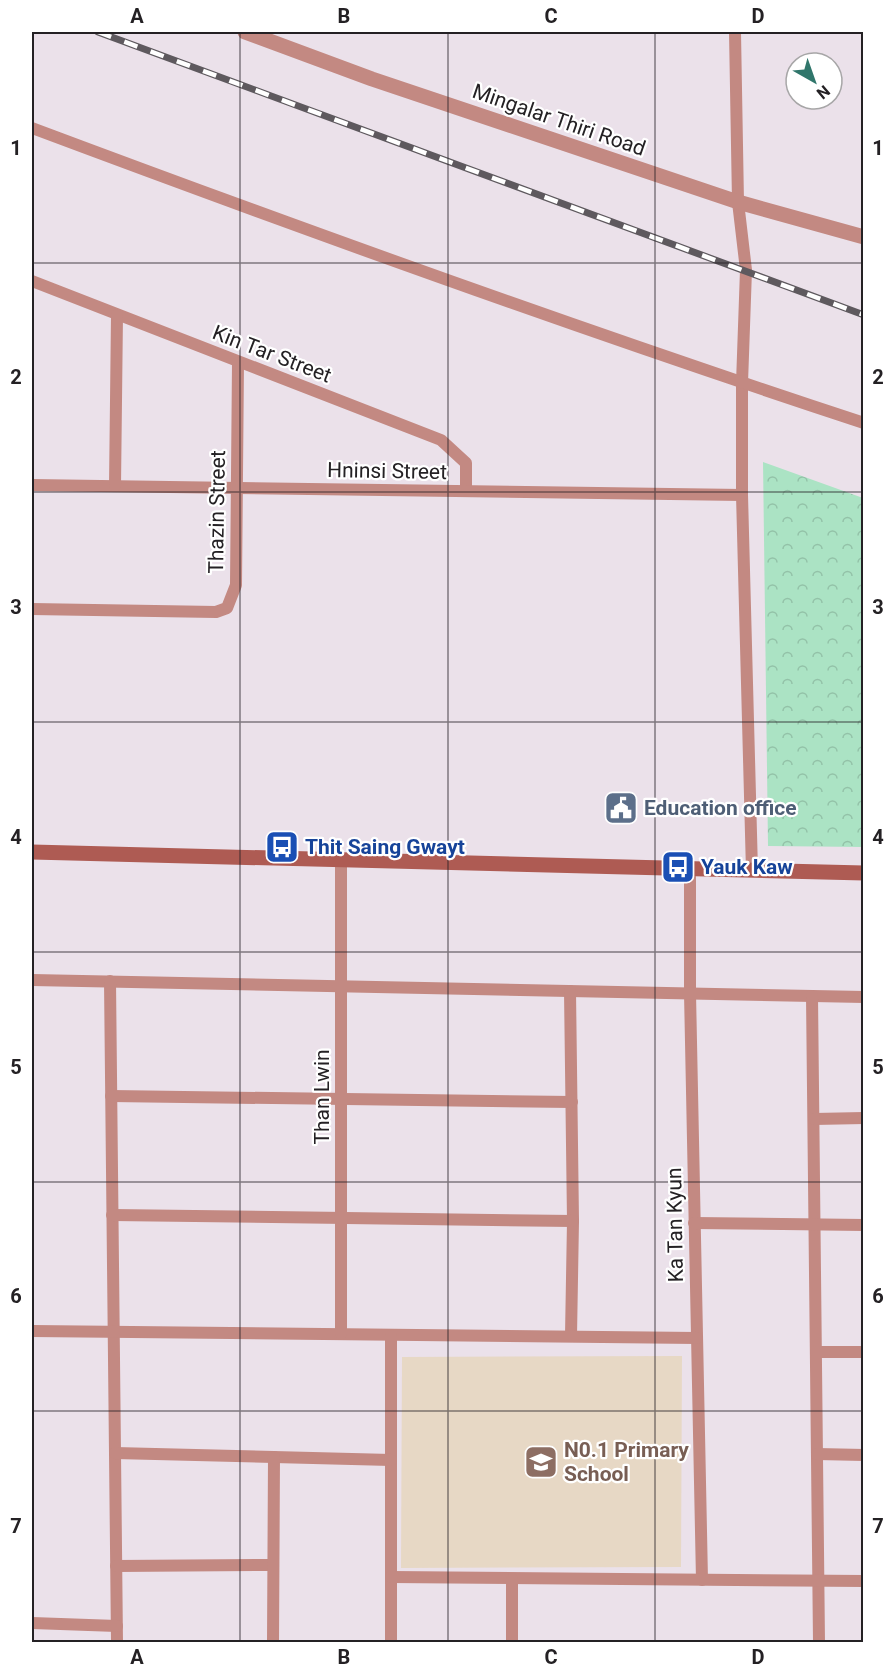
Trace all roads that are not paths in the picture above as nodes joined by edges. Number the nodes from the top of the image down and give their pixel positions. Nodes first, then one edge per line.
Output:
1 (245, 32) edge
2 (735, 32) edge
3 (32, 128) edge
4 (738, 202) junction
5 (864, 237) edge
6 (32, 281) edge
7 (117, 315) junction
8 (238, 363) junction
9 (742, 383) junction
10 (864, 423) edge
11 (32, 485) edge
12 (115, 486) junction
13 (236, 488) junction
14 (466, 491) junction
15 (742, 495) junction
16 (32, 609) edge
17 (32, 852) edge
18 (341, 860) junction
19 (690, 870) junction
20 (752, 871) junction
21 (864, 873) edge
22 (32, 980) edge
23 (110, 981) junction
24 (341, 986) junction
25 (570, 991) junction
26 (690, 993) junction
27 (812, 996) junction
28 (864, 997) edge
29 (111, 1096) junction
30 (341, 1099) junction
31 (572, 1102) junction
32 (864, 1118) edge
33 (814, 1119) junction
34 (112, 1215) junction
35 (341, 1218) junction
36 (573, 1221) junction
37 (694, 1223) junction
38 (815, 1225) junction
39 (864, 1225) edge
40 (32, 1331) edge
41 (114, 1333) junction
42 (341, 1334) junction
43 (391, 1336) junction
44 (571, 1336) junction
45 (697, 1338) junction
46 (816, 1352) junction
47 (864, 1352) edge
48 (115, 1453) junction
49 (817, 1454) junction
50 (864, 1455) edge
51 (274, 1457) junction
52 (391, 1460) junction
53 (273, 1565) junction
54 (116, 1566) junction
55 (391, 1577) junction
56 (512, 1579) junction
57 (702, 1580) junction
58 (819, 1581) junction
59 (864, 1581) edge
60 (32, 1623) edge
61 (117, 1626) junction
62 (117, 1642) edge
63 (273, 1642) edge
64 (391, 1642) edge
65 (512, 1642) edge
66 (819, 1642) edge

1 - 4 street, Mingalar Thiri Road
2 - 4 street
3 - 9 street
4 - 5 street, Mingalar Thiri Road
4 - 9 street
6 - 7 street, Kin Tar Street
7 - 8 street, Kin Tar Street
7 - 12 street
8 - 13 street, Thazin Street
8 - 14 street, Kin Tar Street
9 - 10 street
9 - 15 street
11 - 12 street, Hninsi Street
12 - 13 street, Hninsi Street
13 - 14 street, Hninsi Street
13 - 16 street, Thazin Street
14 - 15 street, Hninsi Street
15 - 20 street
17 - 18 main road
18 - 19 main road
18 - 24 street, Than Lwin
19 - 20 main road
19 - 26 street, Ka Tan Kyun
20 - 21 main road
22 - 23 street
23 - 24 street
23 - 29 street
24 - 25 street
24 - 30 street, Than Lwin
25 - 26 street
25 - 31 street
26 - 27 street
26 - 37 street, Ka Tan Kyun
27 - 28 street
27 - 33 street
29 - 30 street
29 - 34 street
30 - 31 street
30 - 35 street, Than Lwin
31 - 36 street
32 - 33 street
33 - 38 street
34 - 35 street
34 - 41 street
35 - 36 street
35 - 42 street, Than Lwin
36 - 44 street
37 - 38 street
37 - 45 street, Ka Tan Kyun
38 - 39 street
38 - 46 street
40 - 41 street
41 - 42 street
41 - 48 street
42 - 43 street
43 - 44 street
43 - 52 street
44 - 45 street
45 - 57 street, Ka Tan Kyun
46 - 47 street
46 - 49 street
48 - 51 street
48 - 54 street
49 - 50 street
49 - 58 street
51 - 52 street
51 - 53 street
52 - 55 street
53 - 54 street
53 - 63 street
54 - 61 street
55 - 56 street
55 - 64 street
56 - 57 street
56 - 65 street
57 - 58 street
58 - 59 street
58 - 66 street
60 - 61 street
61 - 62 street

